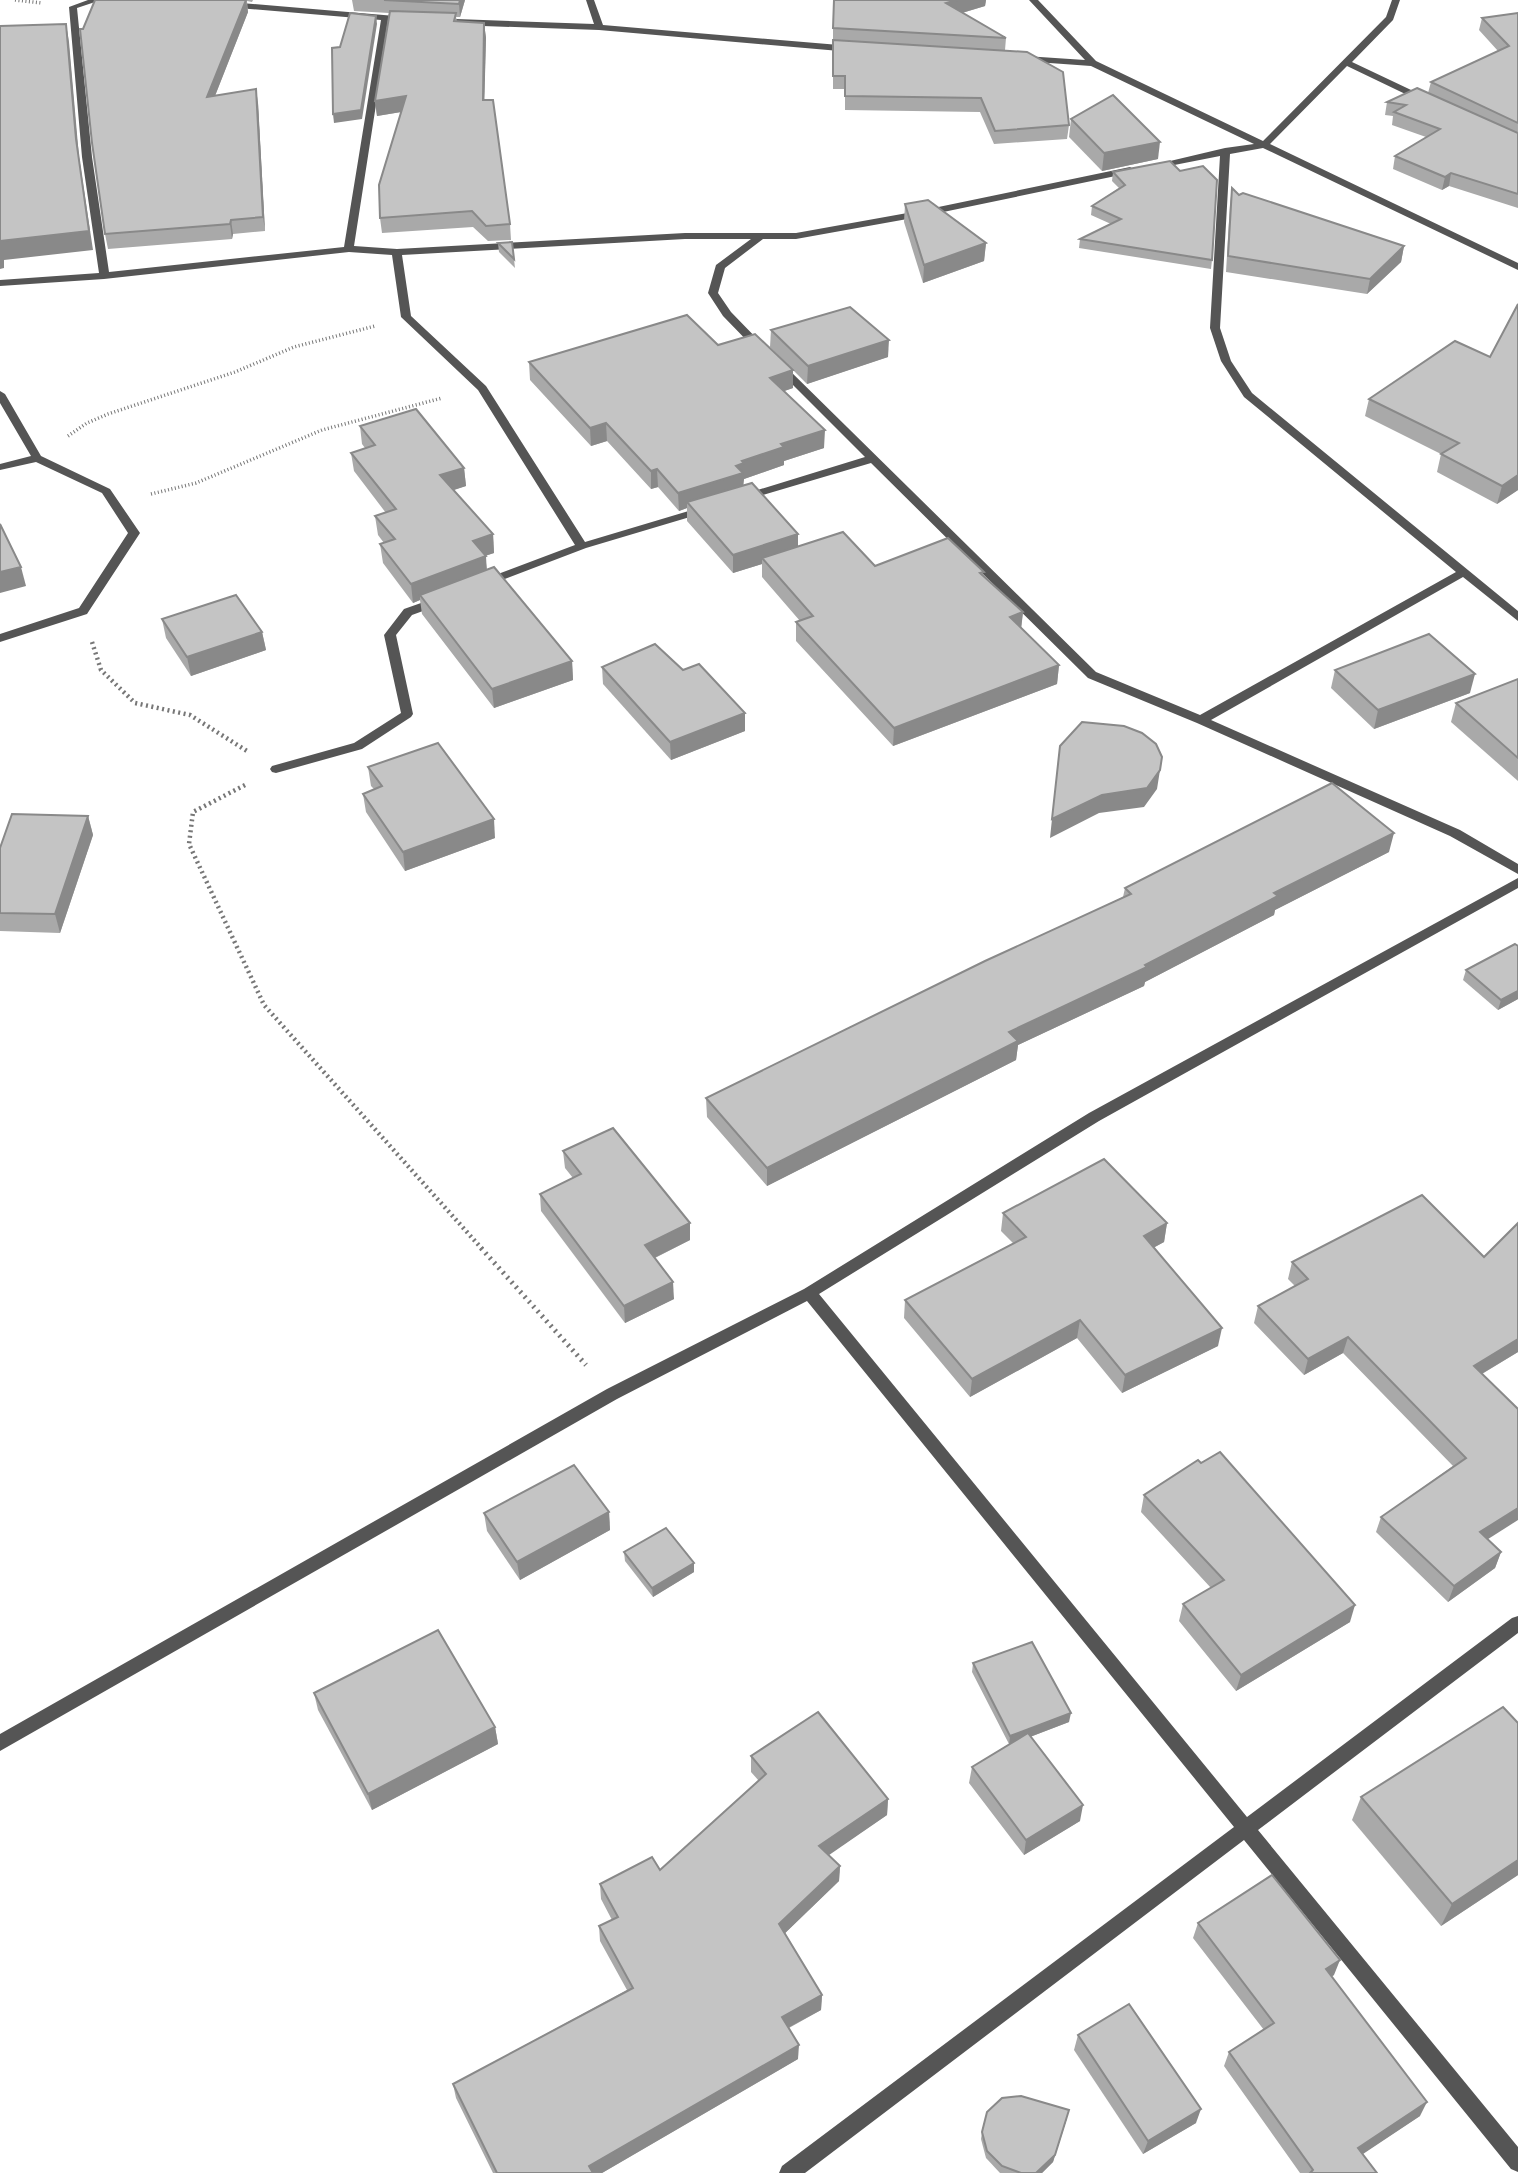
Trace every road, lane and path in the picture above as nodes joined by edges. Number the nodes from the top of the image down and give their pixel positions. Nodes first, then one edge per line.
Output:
1 (97, 0) edge
2 (590, 0) edge
3 (1033, 0) edge
4 (1396, 0) edge
5 (215, 4) edge
6 (385, 20) junction
7 (412, 20) edge
8 (439, 21) edge
9 (599, 27) junction
10 (859, 49) edge
11 (1011, 58) edge
12 (1093, 63) junction
13 (1347, 64) junction
14 (1433, 104) edge
15 (1264, 145) junction
16 (1225, 151) junction
17 (761, 236) junction
18 (349, 249) junction
19 (397, 252) junction
20 (1518, 267) edge
21 (104, 276) junction
22 (0, 283) edge
23 (406, 317) junction
24 (482, 388) junction
25 (0, 394) edge
26 (37, 458) junction
27 (872, 459) junction
28 (0, 467) edge
29 (106, 491) junction
30 (727, 503) edge
31 (714, 507) edge
32 (582, 546) junction
33 (1462, 573) junction
34 (83, 611) junction
35 (1518, 617) edge
36 (0, 638) edge
37 (1201, 720) junction
38 (276, 769) junction
39 (1518, 870) edge
40 (1518, 882) edge
41 (809, 1293) junction
42 (612, 1394) junction
43 (1518, 1623) edge
44 (0, 1743) edge
45 (1248, 1828) junction
46 (1518, 2162) edge
47 (789, 2173) edge

1 - 21 street
2 - 9 street
3 - 12 street
4 - 13 street
5 - 6 street
6 - 7 street
6 - 18 street
8 - 9 street
9 - 10 street
11 - 12 street
12 - 15 street
13 - 14 street
13 - 15 street
15 - 16 street
15 - 20 street
16 - 17 street
16 - 33 street
17 - 19 street
17 - 27 street
18 - 19 street
18 - 21 street
19 - 23 street
21 - 22 street
23 - 24 street
23 - 26 path
24 - 29 path
24 - 32 street
25 - 26 street
26 - 28 street
26 - 29 street
27 - 30 street
27 - 37 street
29 - 34 street
31 - 32 street
32 - 38 street
33 - 35 street
33 - 37 street
34 - 36 street
34 - 38 path
37 - 39 street
38 - 42 path
40 - 41 street
41 - 42 street
41 - 45 street
42 - 44 street
43 - 45 street
45 - 46 street
45 - 47 street

